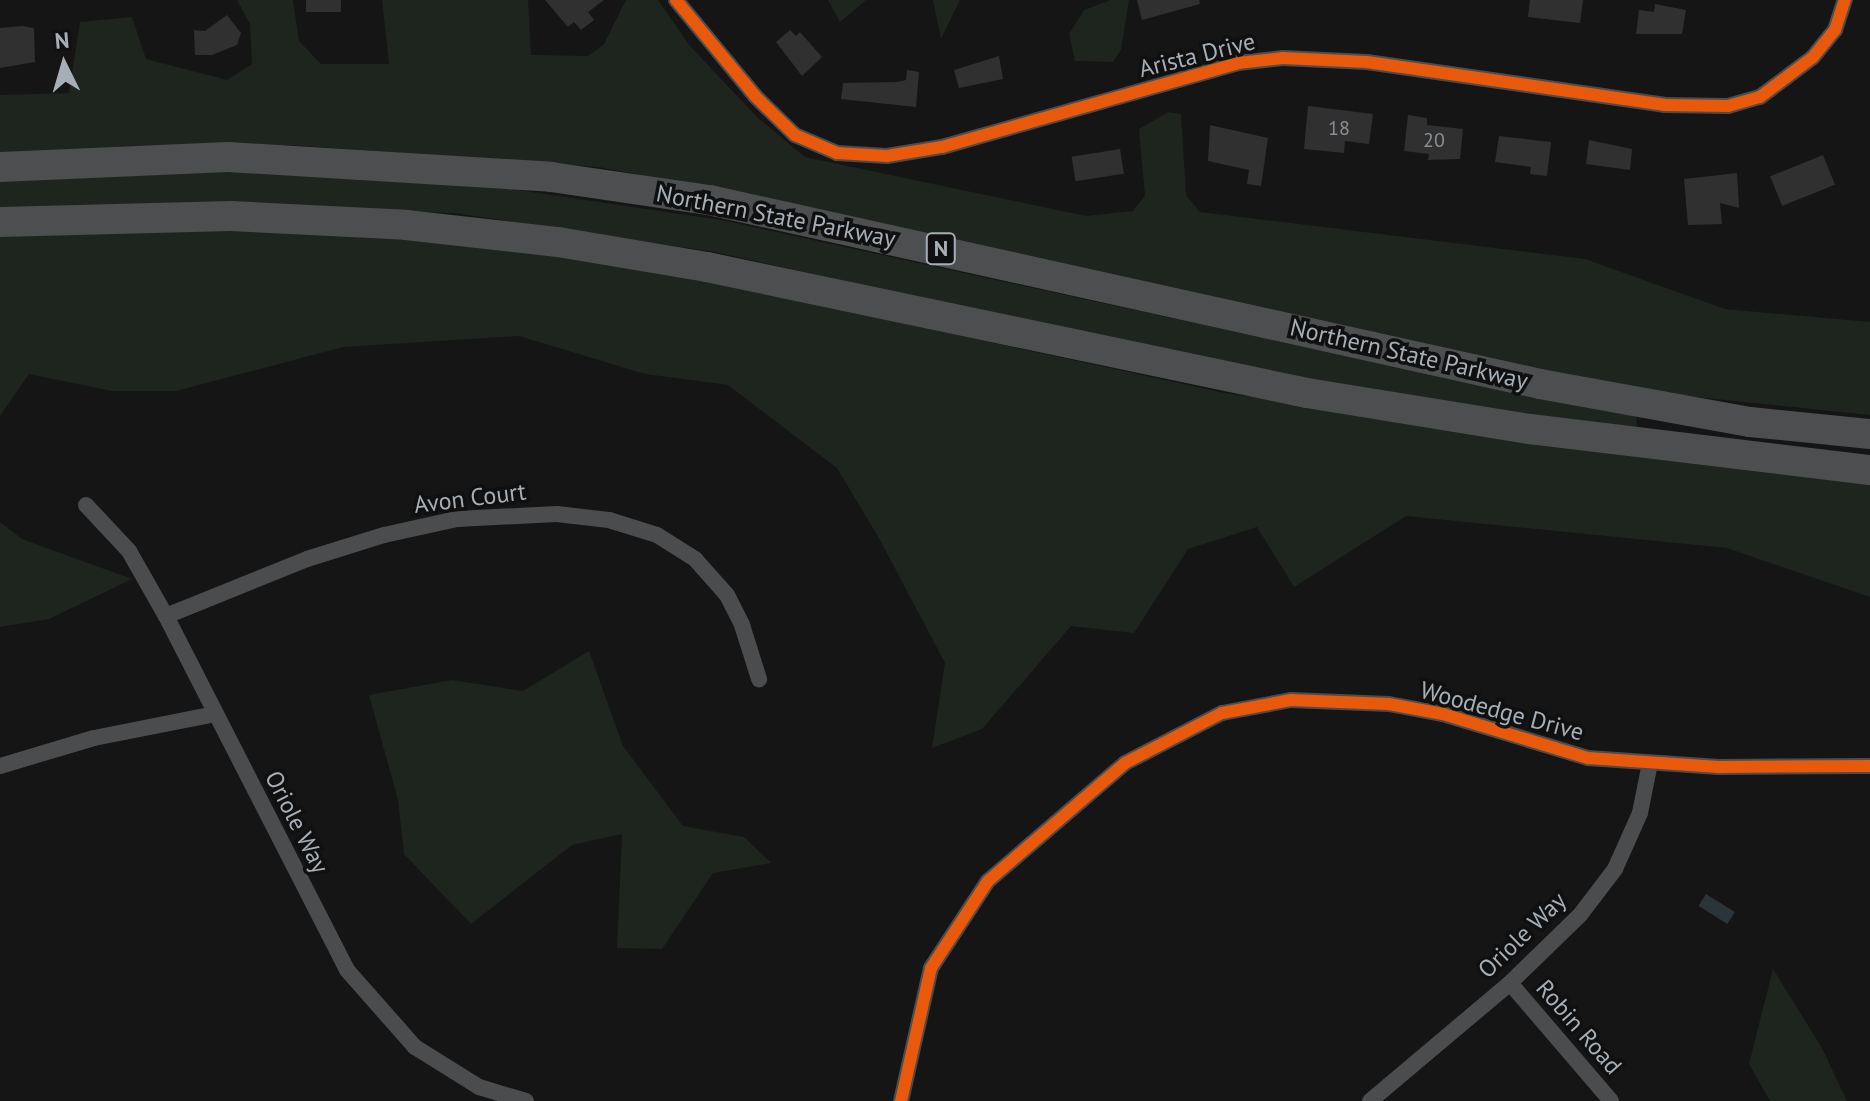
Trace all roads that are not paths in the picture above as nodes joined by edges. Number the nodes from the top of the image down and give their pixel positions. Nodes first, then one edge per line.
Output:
1 (676, 0) edge
2 (1845, 0) edge
3 (0, 167) edge
4 (0, 222) edge
5 (1870, 434) edge
6 (1870, 470) edge
7 (86, 505) dead end
8 (166, 616) junction
9 (759, 679) dead end
10 (215, 714) junction
11 (1650, 763) junction
12 (0, 766) edge
13 (1870, 766) edge
14 (1510, 983) junction
15 (478, 1094) edge
16 (526, 1101) edge
17 (901, 1101) edge
18 (1370, 1101) edge
19 (1611, 1101) edge

1 - 2 street, Arista Drive
3 - 5 highway, Northern State Parkway / N
4 - 6 highway, Northern State Parkway
7 - 8 street, Oriole Way
8 - 9 street, Avon Court
8 - 10 street, Oriole Way
10 - 12 street
10 - 15 street, Oriole Way
11 - 13 street, Woodedge Drive
11 - 14 street, Oriole Way
11 - 17 street, Woodedge Drive
14 - 18 street, Oriole Way
14 - 19 street, Robin Road
15 - 16 street, Oriole Way

